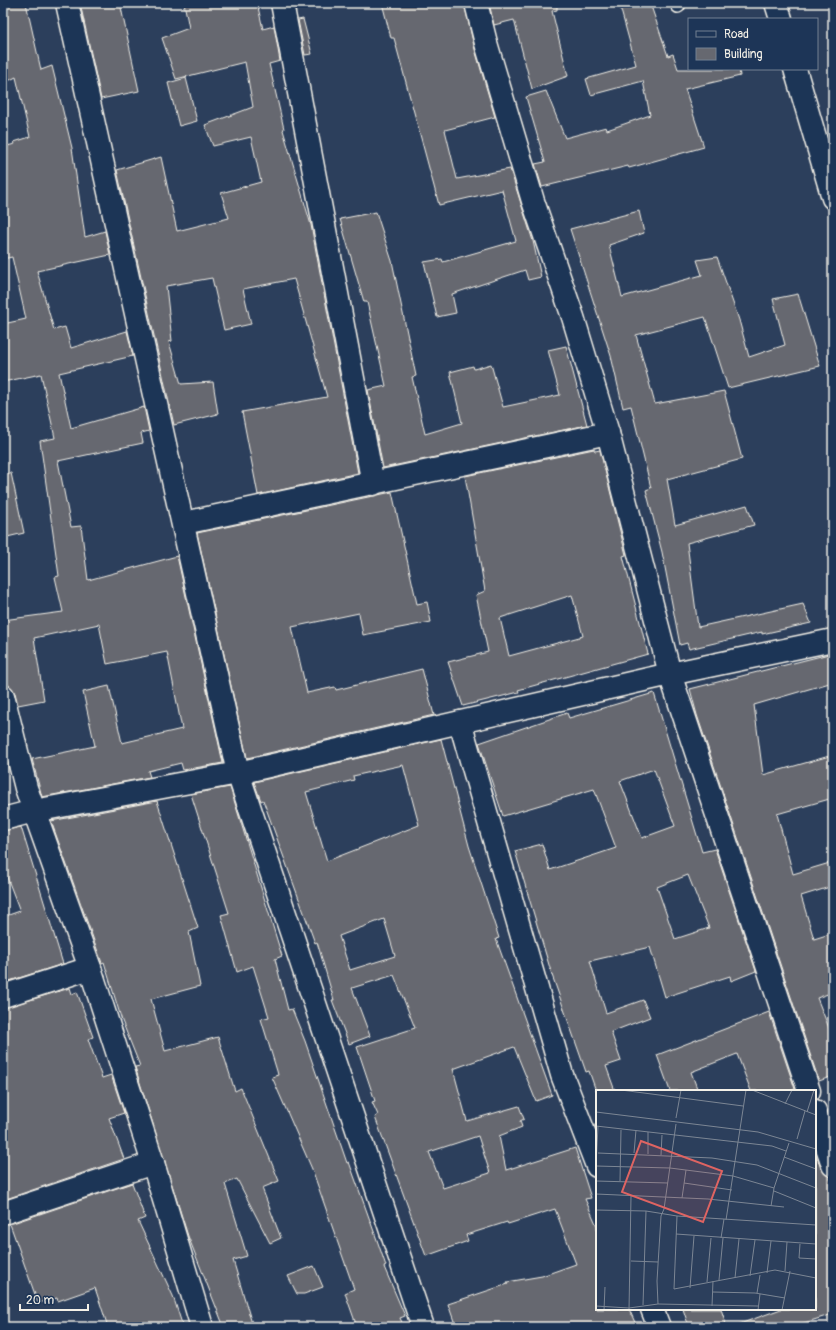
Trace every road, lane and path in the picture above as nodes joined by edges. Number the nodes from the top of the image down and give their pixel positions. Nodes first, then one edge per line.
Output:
1 (67, 3) edge
2 (282, 3) edge
3 (476, 3) edge
4 (776, 3) edge
5 (781, 18) edge
6 (795, 70) edge
7 (833, 198) edge
8 (608, 434) junction
9 (374, 484) junction
10 (184, 523) junction
11 (833, 640) edge
12 (670, 674) junction
13 (3, 696) edge
14 (460, 722) junction
15 (238, 773) junction
16 (34, 811) junction
17 (3, 819) edge
18 (90, 968) junction
19 (3, 996) edge
20 (808, 1090) edge
21 (816, 1113) edge
22 (153, 1163) junction
23 (596, 1163) edge
24 (833, 1165) edge
25 (3, 1213) edge
26 (652, 1310) edge
27 (202, 1327) edge
28 (422, 1327) edge
29 (659, 1327) edge

1 - 10 street
2 - 9 street
3 - 8 street
4 - 5 street
6 - 7 street
8 - 9 street
8 - 12 street
9 - 10 street
10 - 15 street
11 - 12 street
12 - 14 street
12 - 20 street
13 - 16 street
14 - 15 street
14 - 23 street
15 - 16 street
15 - 28 street
16 - 17 street
16 - 18 street
18 - 19 street
18 - 22 street
21 - 24 street
22 - 25 street
22 - 27 street
26 - 29 street

